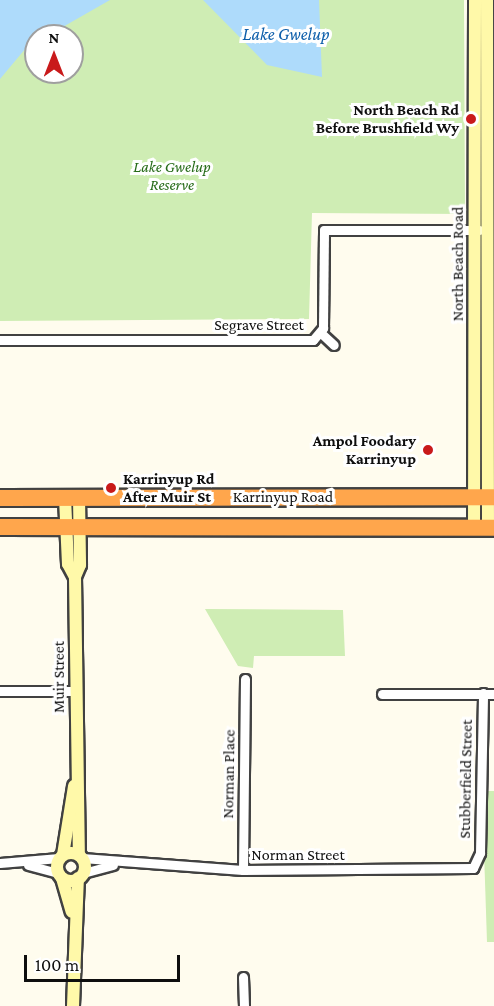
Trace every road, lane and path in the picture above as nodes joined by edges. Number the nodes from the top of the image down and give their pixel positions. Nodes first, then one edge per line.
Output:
1 (475, 0) edge
2 (487, 0) edge
3 (474, 48) junction
4 (491, 48) edge
5 (480, 230) junction
6 (322, 334) junction
7 (0, 340) edge
8 (334, 345) dead end
9 (485, 497) edge
10 (0, 498) edge
11 (72, 498) junction
12 (0, 527) edge
13 (73, 527) junction
14 (485, 528) edge
15 (245, 679) dead end
16 (0, 691) edge
17 (76, 691) junction
18 (483, 693) junction
19 (382, 694) dead end
20 (494, 694) edge
21 (76, 776) junction
22 (61, 857) junction
23 (81, 857) junction
24 (0, 863) edge
25 (22, 863) junction
26 (118, 864) junction
27 (476, 865) joint
28 (243, 870) junction
29 (60, 876) junction
30 (81, 876) junction
31 (73, 916) junction
32 (243, 977) dead end
33 (73, 1006) edge
34 (244, 1006) edge

1 - 3 main road, North Beach Road
2 - 4 main road, North Beach Road
3 - 4 street
3 - 5 main road, North Beach Road
4 - 5 main road, North Beach Road
5 - 6 street, Segrave Street
5 - 9 main road, North Beach Road
6 - 7 street, Segrave Street
6 - 8 street
9 - 11 highway, Karrinyup Road
9 - 14 main road, North Beach Road
10 - 11 highway, Karrinyup Road
11 - 13 main road, Muir Street
12 - 13 highway, Karrinyup Road
13 - 14 highway, Karrinyup Road
13 - 17 main road, Muir Street
15 - 28 street, Norman Place
16 - 17 street
17 - 21 main road, Muir Street
18 - 19 street
18 - 20 street
18 - 27 street, Stubberfield Street
21 - 22 main road, Muir Street
21 - 23 main road, Muir Street
22 - 23 main road
22 - 25 street
22 - 29 main road, Muir Street
23 - 26 street, Norman Street
23 - 30 main road, Muir Street
24 - 25 street
25 - 29 street
26 - 28 street, Norman Street
26 - 30 street, Norman Street
27 - 28 street, Norman Street
29 - 30 main road
29 - 31 main road
30 - 31 main road
31 - 33 main road
32 - 34 street

